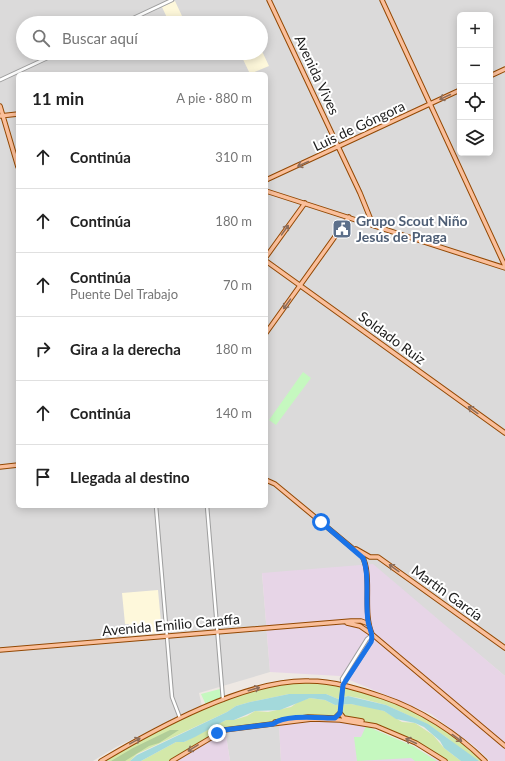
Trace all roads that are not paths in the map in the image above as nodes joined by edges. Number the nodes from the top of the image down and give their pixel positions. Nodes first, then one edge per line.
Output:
1 (172, 0) edge
2 (269, 0) edge
3 (382, 0) edge
4 (138, 16) edge
5 (43, 60) edge
6 (505, 69) edge
7 (17, 72) edge
8 (16, 73) edge
9 (493, 75) edge
10 (0, 80) edge
11 (457, 91) edge
12 (430, 104) junction
13 (0, 106) edge
14 (16, 114) edge
15 (1, 116) edge
16 (338, 147) junction
17 (16, 161) edge
18 (268, 179) edge
19 (268, 192) edge
20 (304, 203) junction
21 (348, 218) junction
22 (373, 225) junction
23 (268, 254) edge
24 (268, 262) edge
25 (505, 267) edge
26 (300, 286) junction
27 (268, 330) edge
28 (505, 433) edge
29 (16, 466) edge
30 (0, 467) edge
31 (268, 481) edge
32 (156, 508) edge
33 (207, 508) edge
34 (350, 546) junction
35 (367, 615) junction
36 (361, 621) junction
37 (344, 622) junction
38 (368, 624) junction
39 (217, 632) junction
40 (373, 635) junction
41 (165, 636) junction
42 (505, 648) edge
43 (0, 650) edge
44 (343, 687) junction
45 (223, 700) junction
46 (340, 714) junction
47 (180, 719) junction
48 (273, 724) junction
49 (376, 726) junction
50 (505, 746) edge
51 (101, 761) edge
52 (172, 761) edge
53 (445, 761) edge
54 (484, 761) edge

1 - 4 street
2 - 16 main road, Avenida Vives
3 - 12 main road
5 - 7 street
6 - 9 main road
8 - 10 street
11 -> 12 main road, Luis de Góngora
12 - 16 main road, Luis de Góngora
12 - 25 main road
13 - 15 main road
14 - 15 main road
15 - 17 main road
16 -> 18 main road, Luis de Góngora
16 - 22 main road, Avenida Vives
19 - 20 main road
20 - 21 main road
23 -> 20 main road
21 - 22 main road
21 - 26 main road
22 - 25 main road
24 - 26 main road, Soldado Ruiz
26 -> 27 main road
28 -> 26 main road, Soldado Ruiz
29 - 30 main road
31 - 34 main road
32 - 41 street
33 - 39 street
34 - 35 main road
42 -> 34 main road, Martín García
35 - 36 main road
35 - 38 main road
36 - 37 main road, Avenida Emilio Caraffa
36 - 38 main road, Avenida Emilio Caraffa
37 - 39 main road, Avenida Emilio Caraffa
37 - 40 main road, Avenida Emilio Caraffa
38 - 40 main road
39 - 41 main road, Avenida Emilio Caraffa
39 - 45 street
40 - 44 street
40 - 50 main road, Avenida Emilio Caraffa
41 - 43 main road, Avenida Emilio Caraffa
41 - 47 street
45 -> 44 main road
44 - 46 street
44 -> 54 main road
45 - 47 main road
46 - 48 main road
46 - 49 main road
51 -> 47 main road
48 - 49 main road
48 -> 52 main road
53 -> 49 main road

